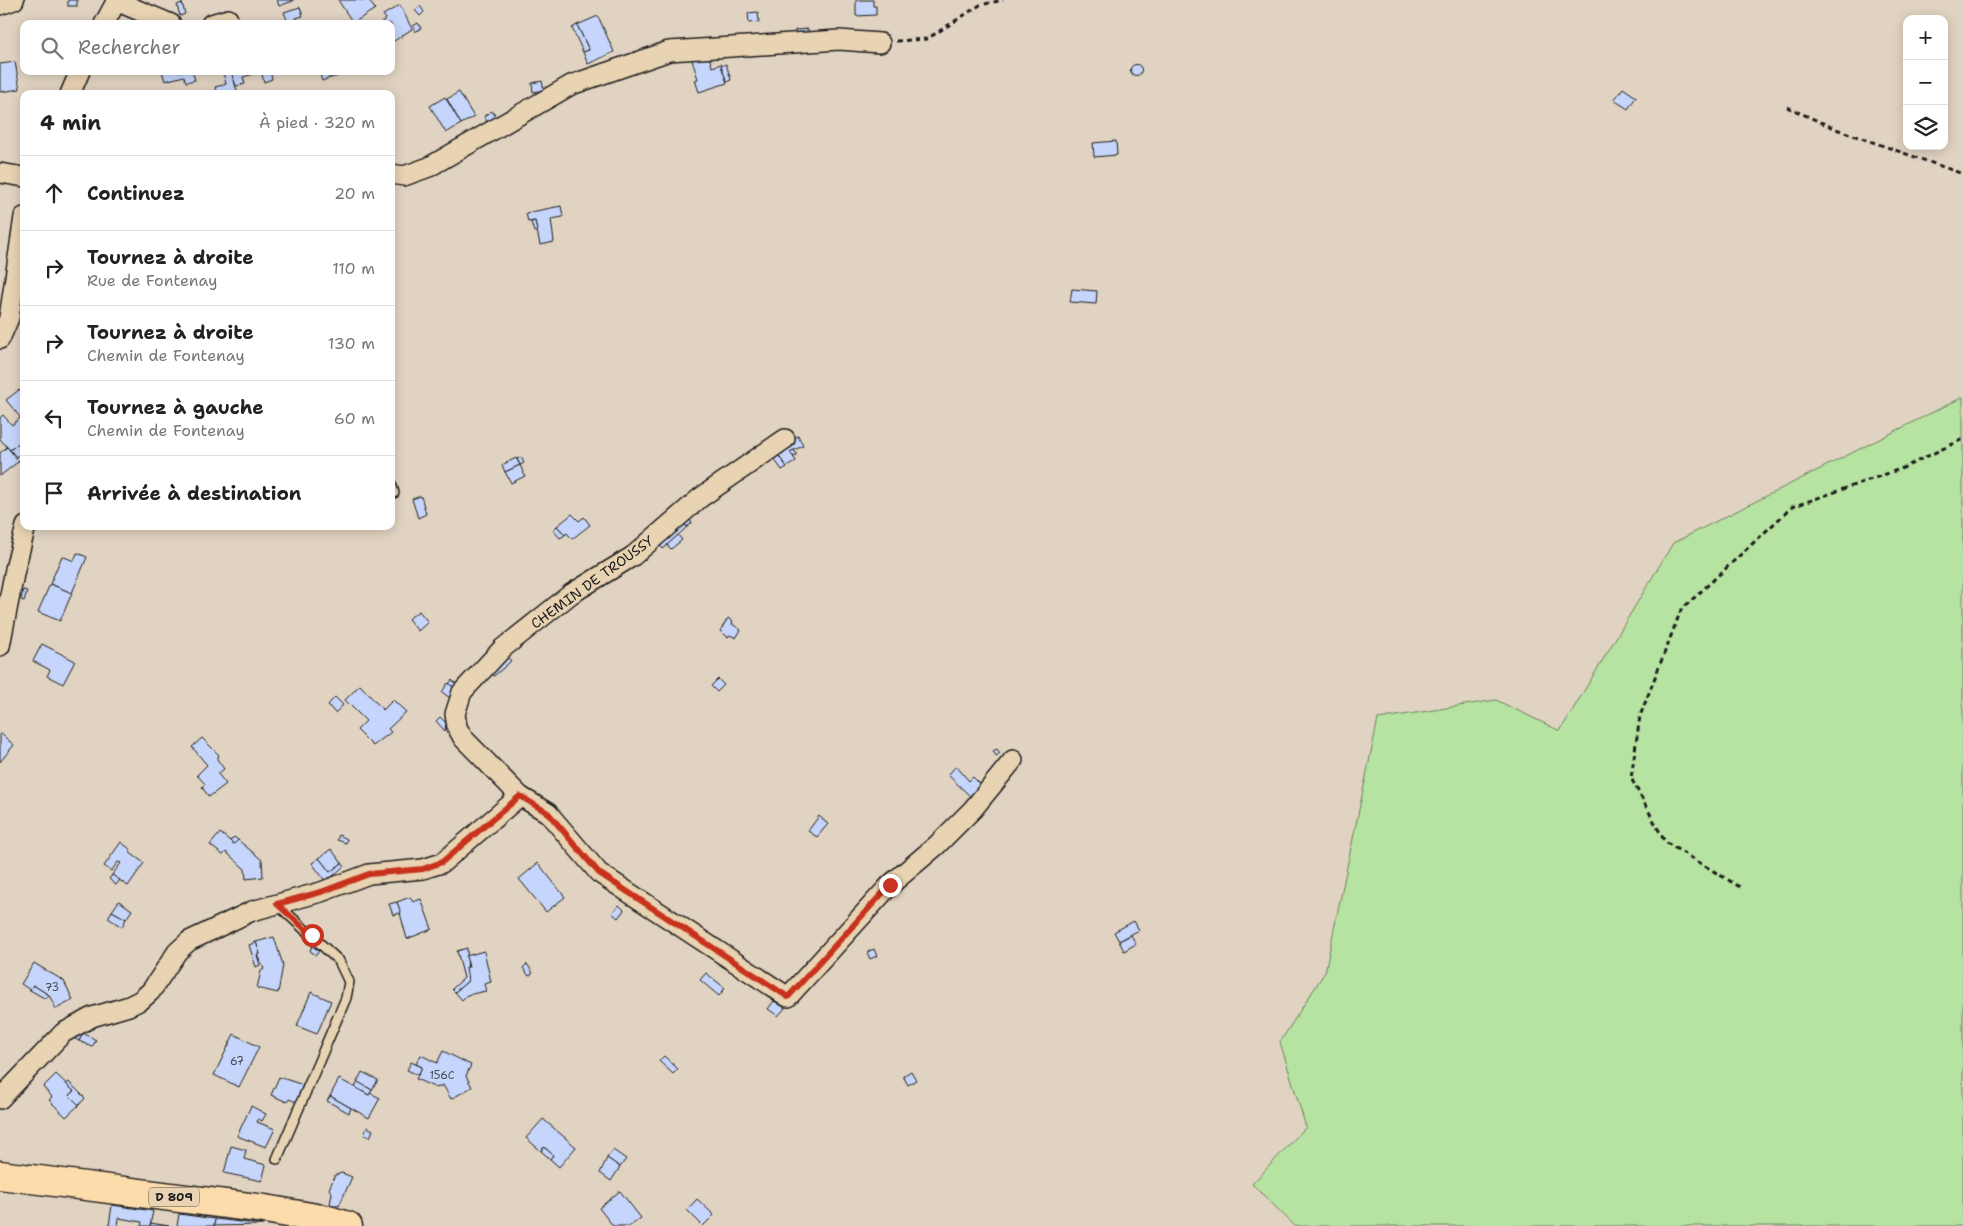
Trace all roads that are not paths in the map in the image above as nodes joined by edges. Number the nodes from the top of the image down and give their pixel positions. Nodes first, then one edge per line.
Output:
1 (14, 0) edge
2 (116, 0) edge
3 (0, 5) edge
4 (106, 20) edge
5 (163, 20) edge
6 (880, 43) road end
7 (78, 75) edge
8 (72, 90) edge
9 (0, 173) edge
10 (395, 175) edge
11 (20, 176) edge
12 (20, 244) edge
13 (0, 340) edge
14 (785, 438) dead end
15 (24, 530) edge
16 (7, 569) edge
17 (0, 646) edge
18 (1013, 760) dead end
19 (520, 796) junction
20 (277, 904) junction
21 (0, 1099) edge
22 (277, 1159) dead end
23 (0, 1175) edge
24 (348, 1226) edge

1 - 3 street
2 - 4 street
2 - 5 street
6 - 10 street
7 - 8 street
9 - 11 street
12 - 13 street
14 - 19 street, CHEMIN DE TROUSSY
15 - 16 street
16 - 17 street
18 - 19 street, CHEMIN DE TROUSSY
19 - 20 street
20 - 21 street
20 - 22 lane
23 - 24 main road, D 809

